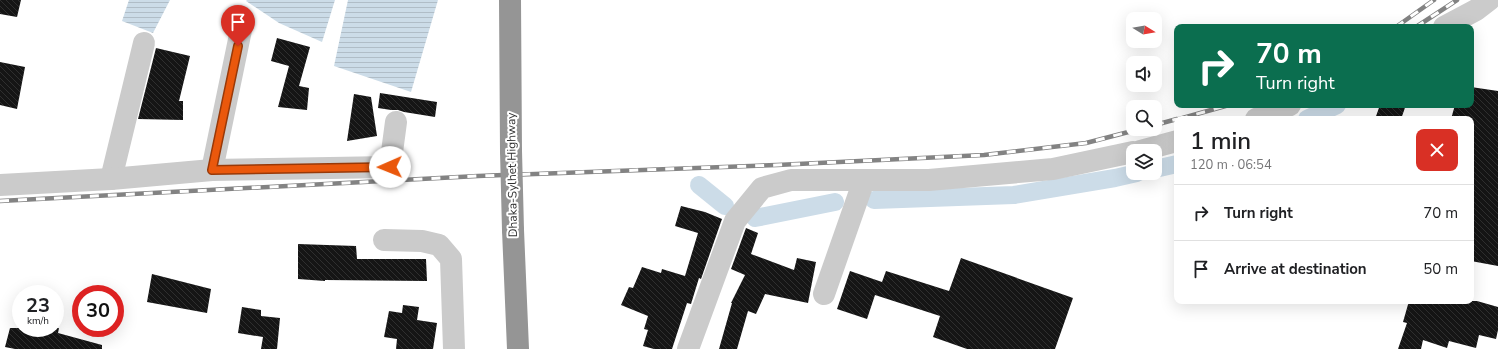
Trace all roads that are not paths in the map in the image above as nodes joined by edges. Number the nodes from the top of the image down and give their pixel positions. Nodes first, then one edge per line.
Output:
1 (510, 0) edge
2 (1489, 0) edge
3 (1450, 24) edge
4 (241, 30) dead end
5 (144, 43) dead end
6 (1283, 108) edge
7 (1263, 116) edge
8 (396, 122) dead end
9 (1174, 142) edge
10 (1162, 145) edge
11 (1126, 153) edge
12 (212, 170) junction
13 (111, 179) junction
14 (864, 180) junction
15 (0, 185) edge
16 (384, 240) dead end
17 (824, 294) dead end
18 (454, 349) edge
19 (518, 349) edge
20 (688, 349) edge

1 - 19 highway, Dhaka-Sylhet Highway, bridge
2 - 3 street
4 - 12 street
5 - 13 street
6 - 7 street
8 - 12 street
9 - 10 street
11 - 14 street
12 - 13 street
13 - 15 street
14 - 17 street
14 - 20 street
16 - 18 street

